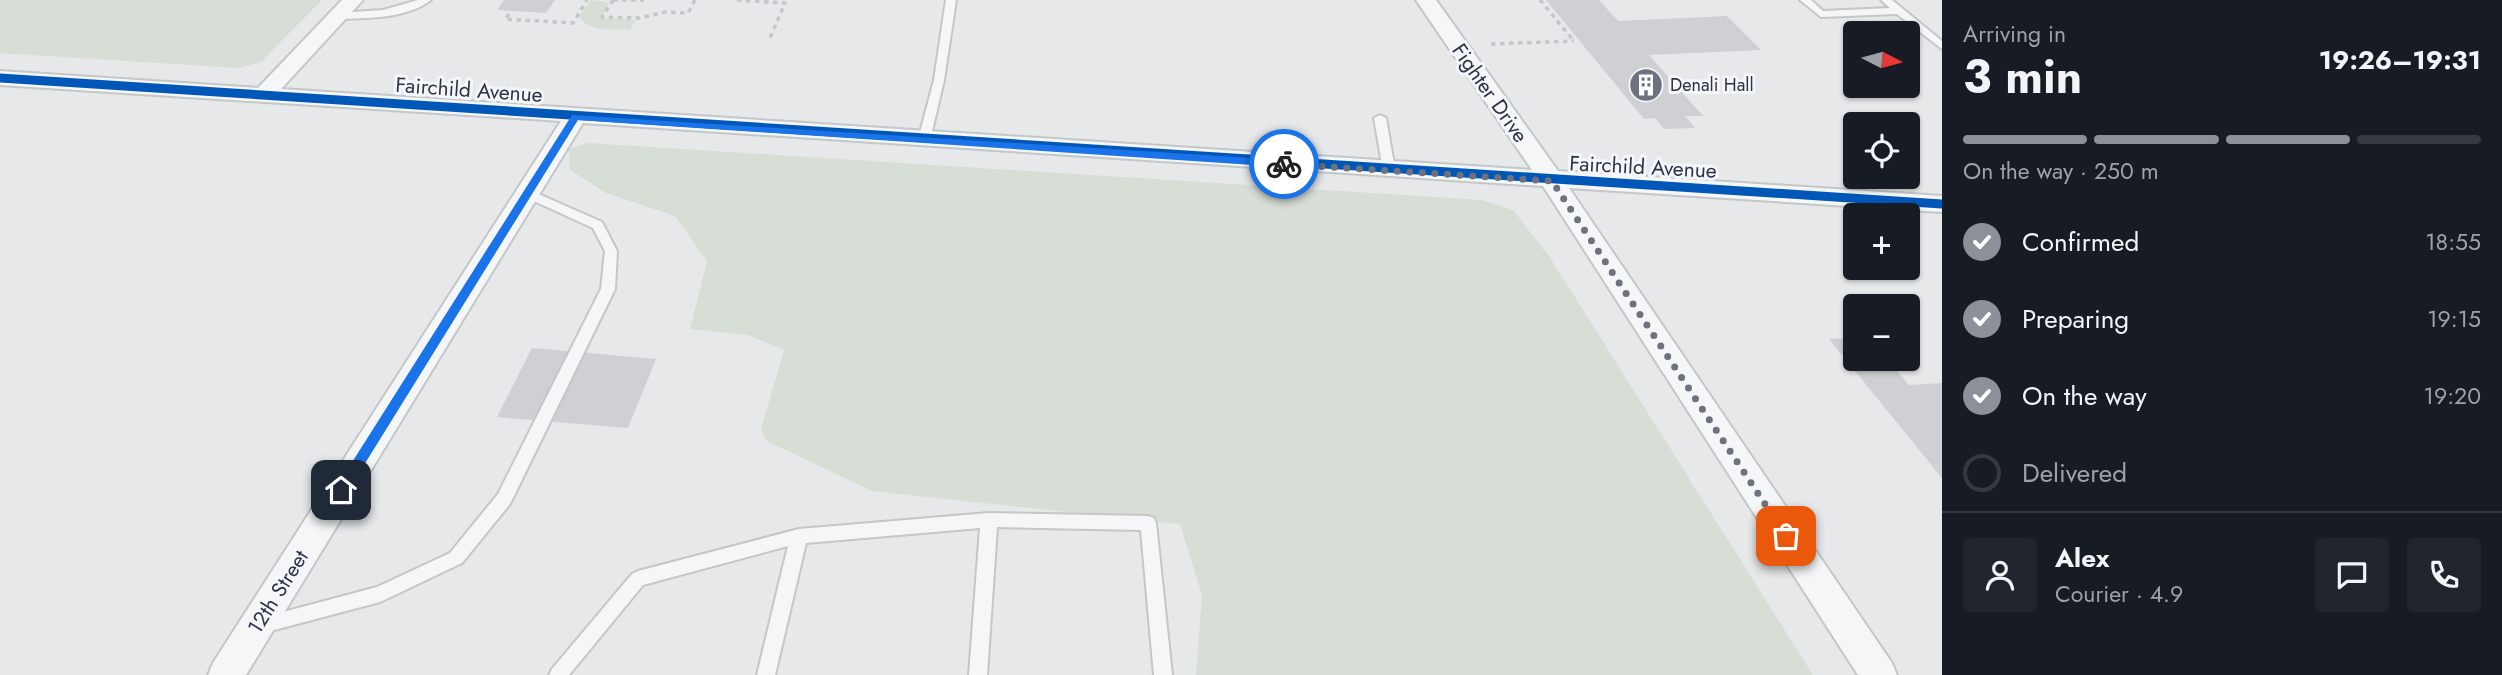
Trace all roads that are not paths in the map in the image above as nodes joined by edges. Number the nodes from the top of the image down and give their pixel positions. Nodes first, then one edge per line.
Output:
1 (353, 0) edge
2 (426, 0) edge
3 (951, 0) edge
4 (1426, 0) edge
5 (1805, 0) edge
6 (1886, 0) edge
7 (1899, 11) junction
8 (338, 16) junction
9 (1942, 46) edge
10 (0, 78) edge
11 (264, 94) junction
12 (575, 117) junction
13 (1380, 118) dead end
14 (924, 140) junction
15 (1389, 170) junction
16 (1552, 181) junction
17 (527, 193) junction
18 (1942, 205) edge
19 (989, 520) junction
20 (799, 536) junction
21 (256, 627) junction
22 (226, 675) edge
23 (558, 675) edge
24 (766, 675) edge
25 (978, 675) edge
26 (1163, 675) edge
27 (1879, 675) edge

1 - 8 street
2 - 8 lane
3 - 14 lane
4 - 16 street, Fighter Drive
5 - 7 lane
6 - 7 lane
7 - 9 lane
8 - 11 street
10 - 11 street, Fairchild Avenue
11 - 12 street, Fairchild Avenue
12 - 14 street, Fairchild Avenue
12 - 17 street, 12th Street
13 - 15 lane
14 - 15 street, Fairchild Avenue
15 - 16 street, Fairchild Avenue
16 - 18 street, Fairchild Avenue
16 - 27 street, Fighter Drive
17 - 21 street, 12th Street
17 - 21 lane
19 - 20 lane
19 - 25 lane
19 - 26 lane
20 - 23 lane
20 - 24 lane
21 - 22 street, 12th Street

